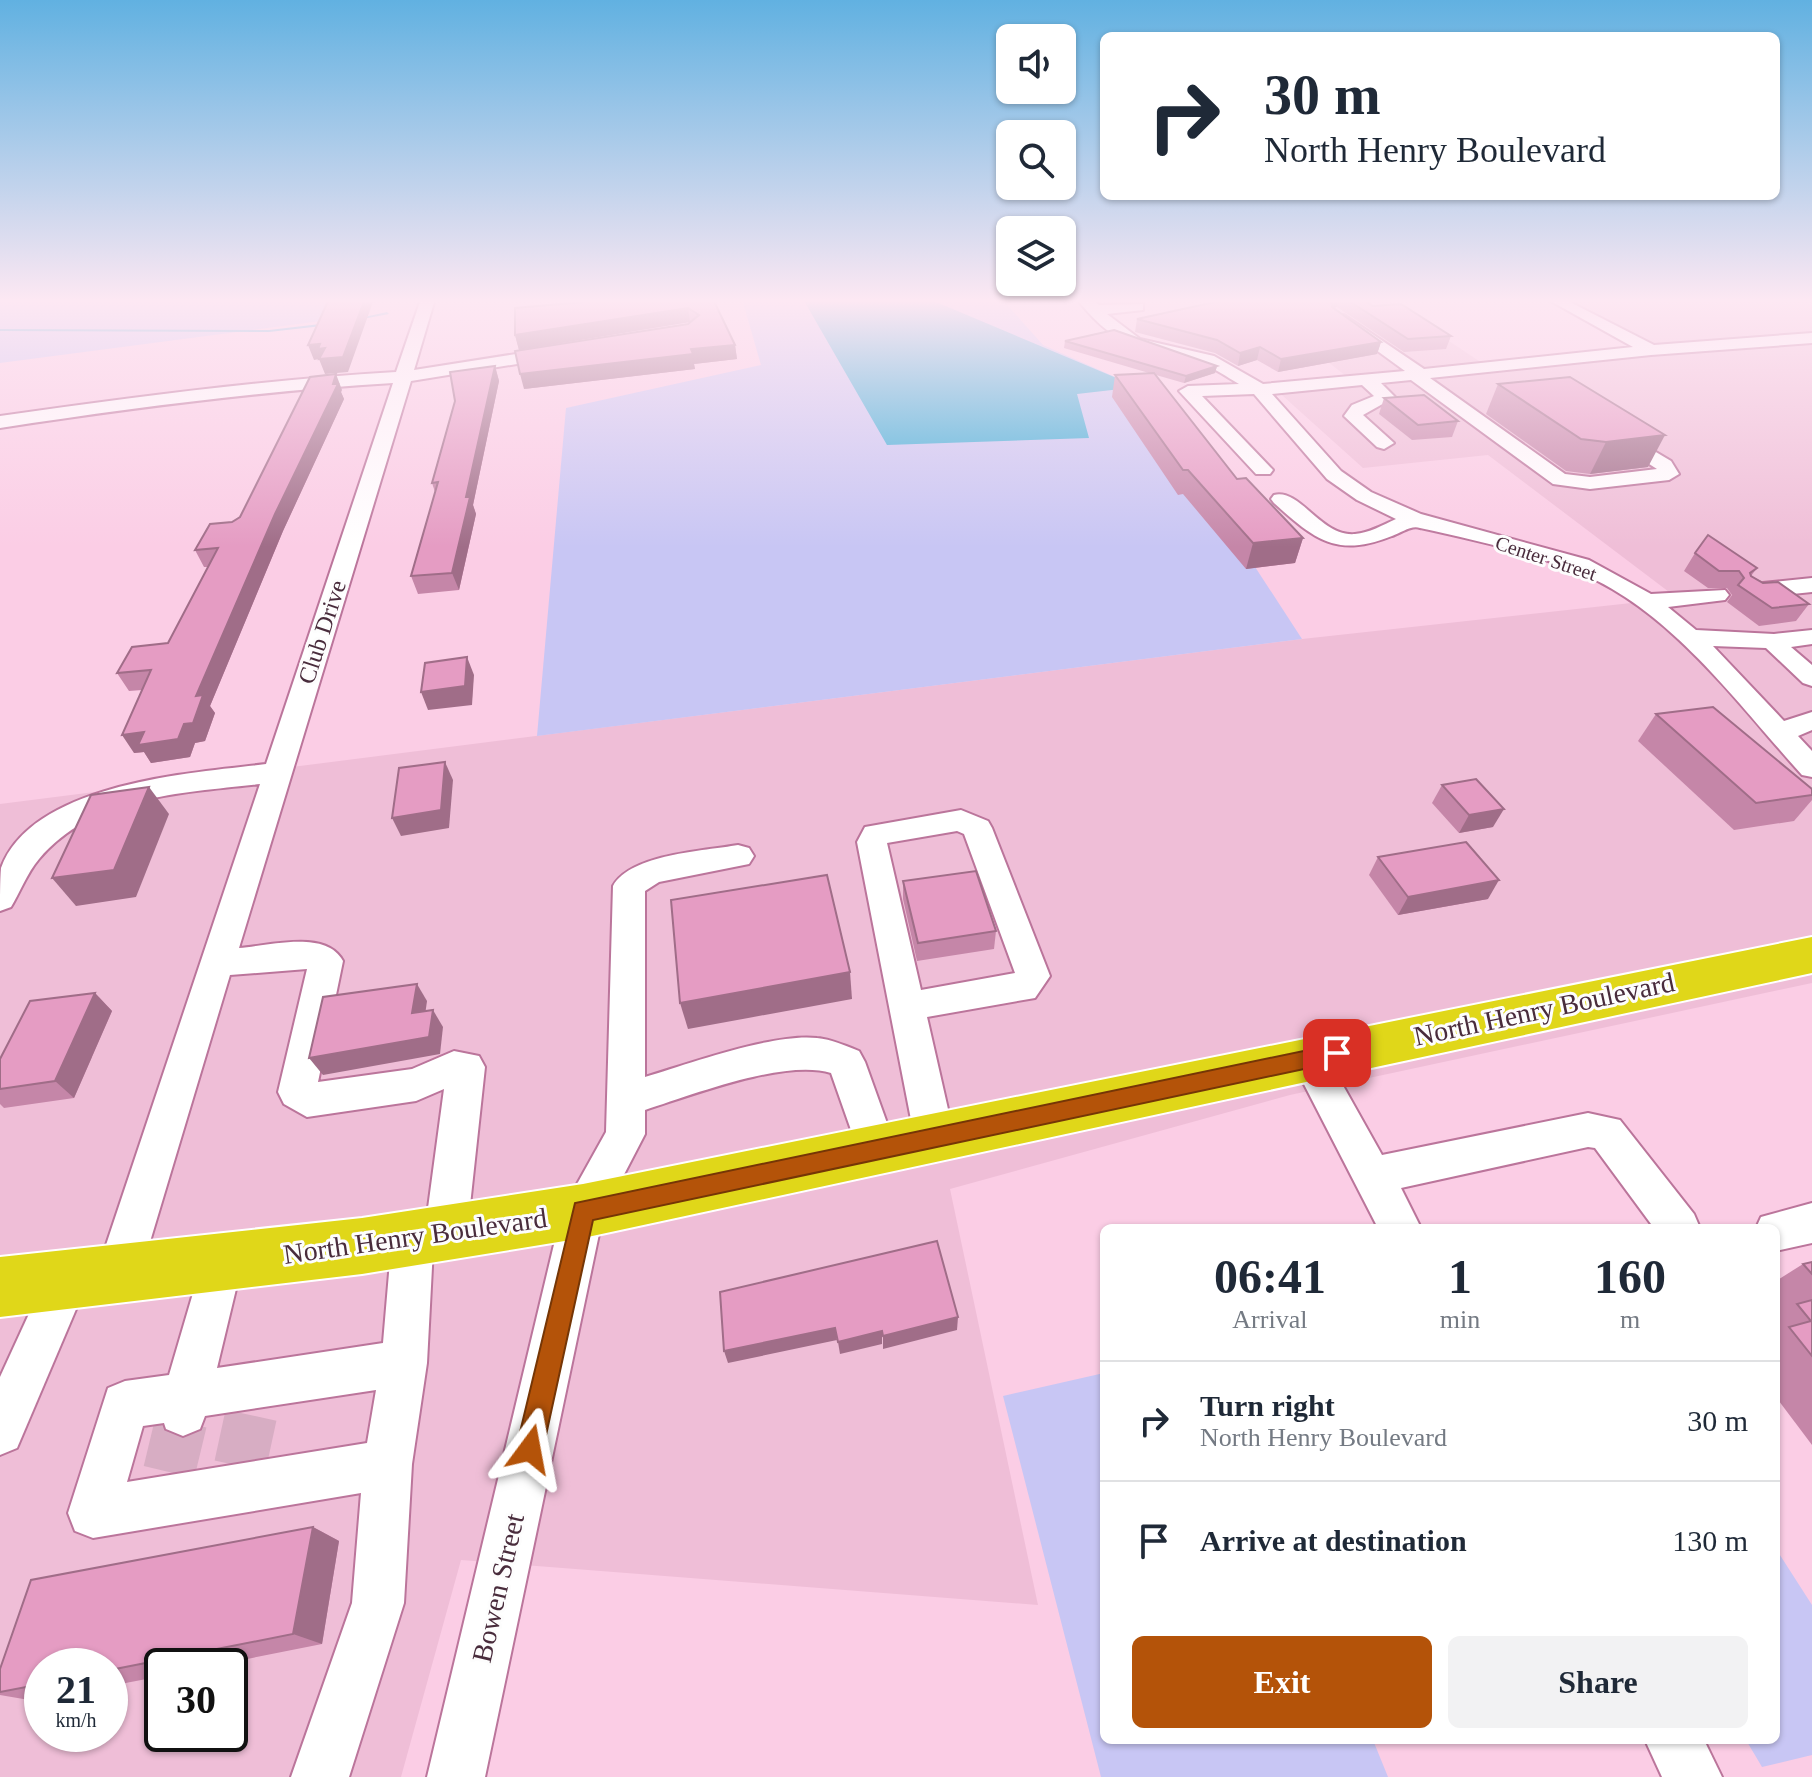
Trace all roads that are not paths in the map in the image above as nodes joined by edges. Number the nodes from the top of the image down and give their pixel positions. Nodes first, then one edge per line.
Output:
1 (320, 382) edge
2 (401, 382) edge
3 (1248, 382) edge
4 (1340, 382) edge
5 (1368, 382) edge
6 (1427, 382) edge
7 (1257, 387) junction
8 (0, 422) edge
9 (1604, 426) edge
10 (1384, 443) dead end
11 (1263, 470) dead end
12 (1281, 499) dead end
13 (1413, 519) junction
14 (1812, 585) edge
15 (1753, 591) edge
16 (1717, 595) dead end
17 (1646, 602) junction
18 (1689, 637) junction
19 (1812, 637) edge
20 (1774, 641) junction
21 (1812, 678) edge
22 (1812, 720) edge
23 (1779, 733) junction
24 (1812, 768) edge
25 (278, 772) junction
26 (738, 856) dead end
27 (5, 882) edge
28 (1812, 955) edge
29 (217, 963) junction
30 (907, 1006) junction
31 (1309, 1059) junction
32 (626, 1099) junction
33 (935, 1140) junction
34 (877, 1151) junction
35 (1372, 1176) junction
36 (583, 1211) junction
37 (1812, 1223) edge
38 (1398, 1224) edge
39 (1676, 1224) edge
40 (1780, 1230) edge
41 (430, 1236) junction
42 (221, 1264) junction
43 (118, 1275) junction
44 (66, 1281) junction
45 (0, 1287) edge
46 (404, 1363) junction
47 (184, 1407) junction
48 (0, 1431) edge
49 (388, 1464) junction
50 (1675, 1744) edge
51 (320, 1777) edge
52 (456, 1777) edge
53 (1693, 1777) edge

1 - 8 street
2 - 25 street, Club Drive
3 - 7 street
4 - 7 street
5 - 10 street
6 - 9 street
7 - 11 street
7 - 13 street, Center Street
12 - 13 street
13 - 17 street, Center Street
14 - 15 street
16 - 17 street
17 - 18 street, Center Street
18 - 20 street
18 - 23 street, Center Street
19 - 20 street
20 - 21 street
22 - 23 street
23 - 24 street, Center Street
25 - 27 street
25 - 29 street, Club Drive
26 - 32 street, Bowen Street
28 - 31 highway, North Henry Boulevard
29 - 41 street
29 - 43 street, Club Drive
30 - 30 street
30 - 33 street
31 - 33 highway, North Henry Boulevard
31 - 35 street
32 - 34 street
32 - 36 street, Bowen Street
33 - 34 highway, North Henry Boulevard
34 - 36 highway, North Henry Boulevard
35 - 38 street
35 - 39 street
36 - 41 highway, North Henry Boulevard
36 - 52 street, Bowen Street
37 - 40 street
41 - 42 highway, North Henry Boulevard
41 - 46 street
42 - 43 highway, North Henry Boulevard
42 - 47 street
43 - 44 highway, North Henry Boulevard
44 - 45 highway, North Henry Boulevard
44 - 48 street
46 - 47 street
46 - 49 street
47 - 49 street
49 - 51 street
50 - 53 street

